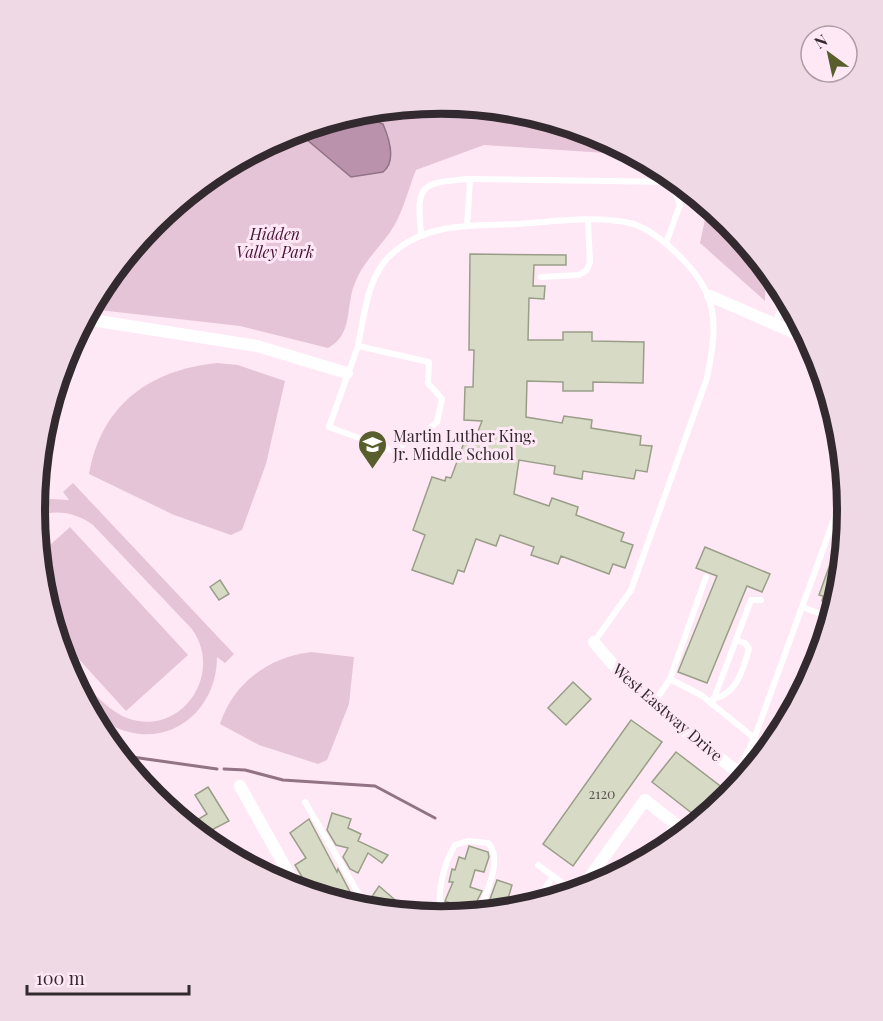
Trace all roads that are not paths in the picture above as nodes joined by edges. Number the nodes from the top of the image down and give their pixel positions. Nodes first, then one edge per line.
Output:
1 (470, 178) junction
2 (663, 182) edge
3 (675, 190) edge
4 (588, 221) junction
5 (467, 226) junction
6 (421, 234) junction
7 (666, 243) junction
8 (541, 277) dead end
9 (710, 296) junction
10 (782, 307) edge
11 (94, 320) edge
12 (775, 324) junction
13 (796, 333) edge
14 (358, 346) junction
15 (347, 373) junction
16 (838, 508) edge
17 (706, 577) dead end
18 (761, 600) dead end
19 (802, 607) junction
20 (823, 615) edge
21 (736, 640) junction
22 (594, 642) joint
23 (670, 679) junction
24 (712, 702) junction
25 (654, 703) junction
26 (754, 739) junction
27 (761, 744) edge
28 (745, 766) edge
29 (739, 773) edge
30 (240, 786) dead end
31 (305, 802) dead end
32 (675, 823) junction
33 (680, 827) edge
34 (664, 839) edge
35 (538, 865) dead end
36 (291, 877) edge
37 (553, 877) junction
38 (587, 879) edge
39 (567, 886) edge
40 (541, 894) edge
41 (361, 898) edge
42 (481, 905) edge
43 (441, 907) edge

1 - 2 lane
1 - 5 lane
1 - 6 lane
3 - 7 lane
4 - 5 lane
4 - 7 lane
4 - 8 lane
5 - 6 lane
6 - 14 lane
7 - 9 lane
9 - 12 street
9 - 22 lane
10 - 12 lane
11 - 15 street
12 - 13 street
14 - 15 lane
14 - 15 lane
16 - 19 lane
17 - 23 lane
18 - 21 lane
19 - 20 lane
19 - 26 lane
21 - 24 lane
21 - 24 lane
22 - 25 street, West Eastway Drive
23 - 24 lane
23 - 25 lane
24 - 26 lane
25 - 29 street, West Eastway Drive
26 - 27 lane
26 - 28 lane
30 - 36 street
31 - 41 lane
32 - 33 street
32 - 34 lane
32 - 38 street
35 - 37 lane
37 - 39 lane
37 - 40 lane
42 - 43 lane

